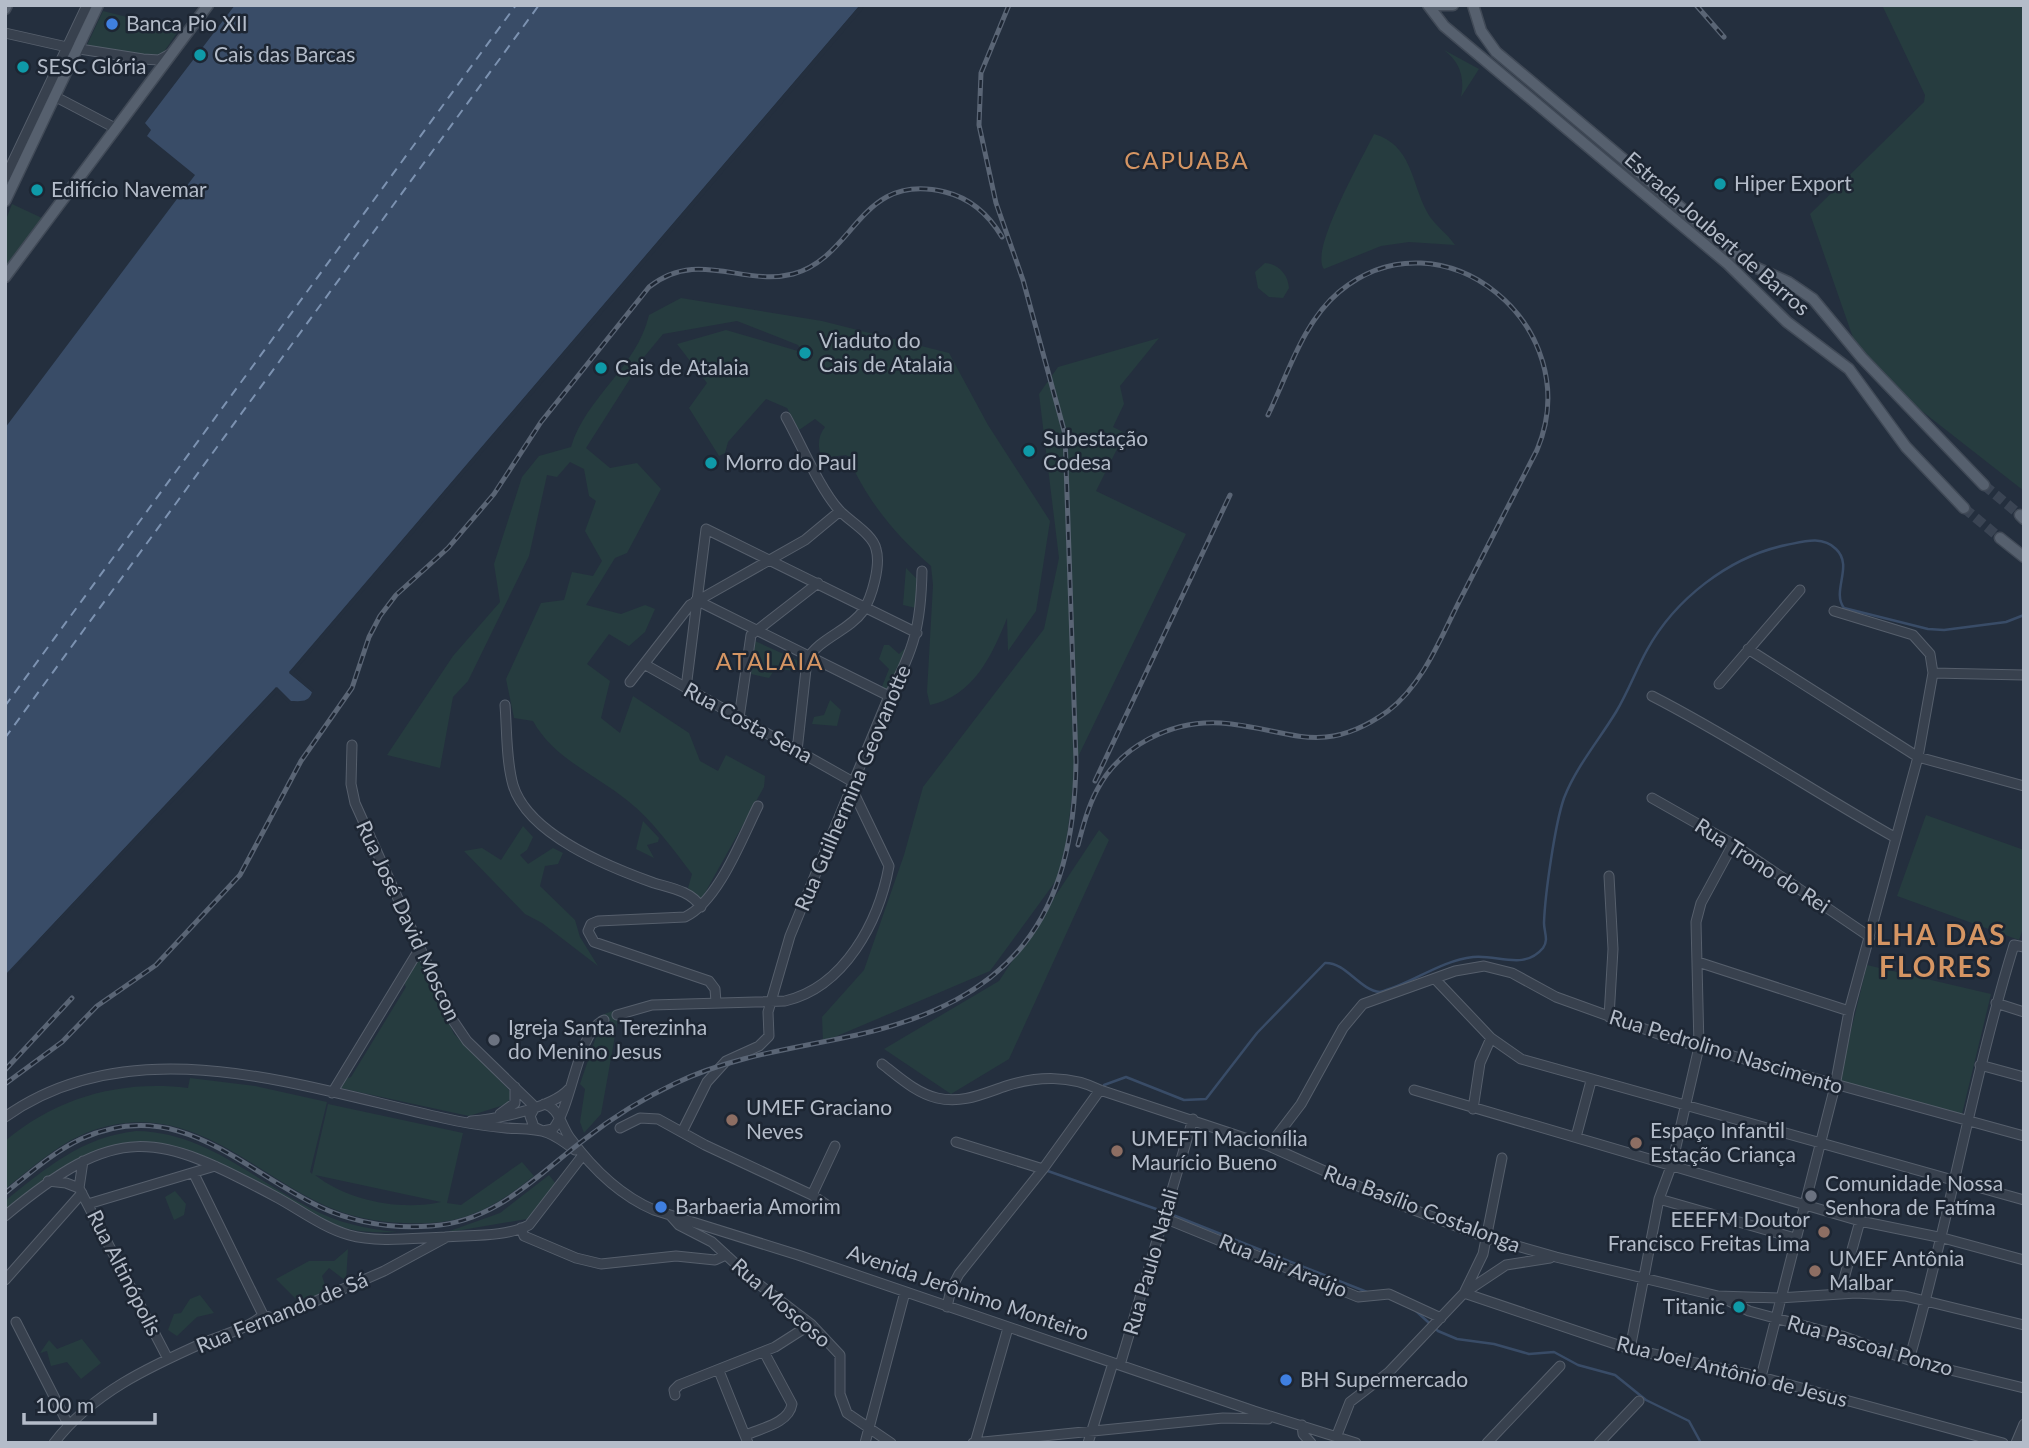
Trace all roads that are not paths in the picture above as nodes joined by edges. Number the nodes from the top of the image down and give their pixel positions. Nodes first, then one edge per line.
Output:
1 (88, 5) edge
2 (98, 5) edge
3 (208, 5) edge
4 (1428, 5) edge
5 (1437, 5) edge
6 (1453, 5) edge
7 (1473, 5) edge
8 (5, 33) edge
9 (72, 48) junction
10 (171, 54) junction
11 (56, 97) junction
12 (115, 128) junction
13 (5, 178) edge
14 (5, 201) edge
15 (5, 277) edge
16 (786, 417) dead end
17 (1984, 485) tunnel mouth
18 (1964, 508) tunnel mouth
19 (839, 511) junction
20 (2000, 538) tunnel mouth
21 (2024, 557) edge
22 (772, 559) junction
23 (922, 571) dead end
24 (818, 583) junction
25 (1800, 590) dead end
26 (696, 600) junction
27 (866, 607) junction
28 (1834, 611) dead end
29 (756, 630) junction
30 (917, 634) junction
31 (1748, 649) junction
32 (809, 656) junction
33 (643, 664) junction
34 (1933, 673) junction
35 (2024, 675) edge
36 (630, 682) dead end
37 (1718, 684) dead end
38 (686, 688) junction
39 (890, 696) junction
40 (1652, 696) dead end
41 (505, 705) dead end
42 (739, 718) junction
43 (352, 745) dead end
44 (797, 751) junction
45 (1918, 757) junction
46 (852, 785) junction
47 (2024, 786) edge
48 (1652, 798) dead end
49 (758, 806) dead end
50 (1896, 838) junction
51 (1733, 844) junction
52 (1609, 876) dead end
53 (701, 907) junction
54 (1870, 937) junction
55 (2019, 946) edge
56 (420, 948) junction
57 (1698, 962) junction
58 (1435, 979) junction
59 (716, 1002) junction
60 (772, 1002) junction
61 (1996, 1003) junction
62 (1849, 1011) junction
63 (2024, 1012) edge
64 (617, 1015) dead end
65 (1609, 1017) junction
66 (604, 1020) dead end
67 (1491, 1038) junction
68 (1699, 1047) junction
69 (882, 1064) dead end
70 (1980, 1065) junction
71 (2024, 1077) edge
72 (1591, 1080) junction
73 (573, 1083) junction
74 (514, 1086) junction
75 (1835, 1086) junction
76 (1100, 1090) junction
77 (1414, 1090) dead end
78 (332, 1093) junction
79 (540, 1105) junction
80 (1687, 1105) junction
81 (1473, 1109) junction
82 (5, 1117) edge
83 (558, 1117) junction
84 (490, 1119) junction
85 (1193, 1119) junction
86 (1968, 1119) junction
87 (459, 1121) junction
88 (620, 1128) dead end
89 (543, 1131) junction
90 (682, 1132) junction
91 (2024, 1136) edge
92 (1576, 1137) junction
93 (956, 1142) dead end
94 (1820, 1144) junction
95 (835, 1146) dead end
96 (1269, 1146) junction
97 (583, 1155) junction
98 (1502, 1158) dead end
99 (83, 1161) junction
100 (1672, 1164) junction
101 (215, 1166) junction
102 (1043, 1170) junction
103 (194, 1174) junction
104 (1955, 1179) junction
105 (48, 1181) junction
106 (81, 1191) junction
107 (812, 1195) junction
108 (1659, 1199) junction
109 (2024, 1200) edge
110 (88, 1204) junction
111 (827, 1205) dead end
112 (1804, 1205) junction
113 (5, 1216) edge
114 (671, 1216) junction
115 (1164, 1218) junction
116 (1860, 1221) junction
117 (521, 1228) junction
118 (447, 1237) junction
119 (1485, 1237) junction
120 (1795, 1238) junction
121 (1943, 1238) junction
122 (726, 1255) junction
123 (1556, 1257) junction
124 (2024, 1260) edge
125 (1642, 1276) junction
126 (5, 1280) edge
127 (905, 1292) junction
128 (1464, 1293) junction
129 (1840, 1293) junction
130 (1718, 1296) junction
131 (1779, 1298) junction
132 (1926, 1299) junction
133 (947, 1307) junction
134 (263, 1315) junction
135 (1775, 1319) junction
136 (16, 1322) dead end
137 (1435, 1323) junction
138 (811, 1324) junction
139 (2024, 1325) edge
140 (1009, 1328) junction
141 (1630, 1349) junction
142 (764, 1352) junction
143 (167, 1359) junction
144 (1909, 1360) junction
145 (1117, 1364) junction
146 (1560, 1366) dead end
147 (719, 1371) junction
148 (1761, 1377) junction
149 (2024, 1388) edge
150 (675, 1395) dead end
151 (1639, 1401) dead end
152 (1283, 1420) junction
153 (68, 1424) junction
154 (2024, 1424) edge
155 (1302, 1425) junction
156 (868, 1428) junction
157 (1091, 1433) junction
158 (1337, 1435) junction
159 (747, 1439) edge
160 (54, 1443) edge
161 (865, 1443) edge
162 (891, 1443) edge
163 (974, 1443) edge
164 (1088, 1443) edge
165 (1311, 1443) edge
166 (1356, 1443) edge
167 (1487, 1443) edge
168 (1599, 1443) edge
169 (2003, 1443) edge
170 (2016, 1443) edge

1 - 9 street
2 - 9 main road
3 - 10 main road
4 - 18 main road, Estrada Joubert de Barros
5 - 6 main road
7 - 17 main road, Estrada Joubert de Barros
8 - 9 street
9 - 10 street
9 - 11 main road
9 - 13 street
10 - 12 main road
11 - 12 street
11 - 14 main road
12 - 15 main road
16 - 19 street
19 - 22 street
19 - 27 street
20 - 21 main road
22 - 24 street
22 - 26 street
22 - 26 street
23 - 30 street, Rua Guilhermina Geovanotte
24 - 27 street
24 - 29 street
25 - 31 street
26 - 29 street
26 - 33 street
26 - 38 street
27 - 30 street
27 - 32 street
28 - 34 street
29 - 32 street
29 - 42 street
30 - 39 street, Rua Guilhermina Geovanotte
31 - 37 street
31 - 45 street
32 - 39 street
32 - 44 street
33 - 36 street
33 - 38 street, Rua Costa Sena
34 - 35 street
34 - 45 street
38 - 42 street, Rua Costa Sena
39 - 46 street, Rua Guilhermina Geovanotte
40 - 50 street
41 - 53 street
42 - 44 street, Rua Costa Sena
43 - 56 street, Rua José David Moscon
44 - 46 street, Rua Costa Sena
45 - 47 street
45 - 50 street
46 - 60 street, Rua Guilhermina Geovanotte
46 - 60 street
48 - 51 street, Rua Trono do Rei
49 - 53 street
50 - 54 street
51 - 54 street, Rua Trono do Rei
51 - 57 street
52 - 65 street
53 - 59 street
54 - 62 street
55 - 61 street
56 - 74 street, Rua José David Moscon
56 - 78 street
57 - 62 street
57 - 68 street
58 - 65 street, Rua Pedrolino Nascimento
58 - 67 street
58 - 96 street, Rua Pedrolino Nascimento
59 - 60 street
59 - 64 street
60 - 90 street, Rua Guilhermina Geovanotte
61 - 63 street
61 - 70 street
62 - 75 street
65 - 68 street, Rua Pedrolino Nascimento
66 - 73 street
67 - 72 street
67 - 81 street
68 - 75 street, Rua Pedrolino Nascimento
68 - 80 street
69 - 76 street, Rua Basílio Costalonga
70 - 71 street
70 - 86 street
72 - 80 street
72 - 92 street
73 - 79 street
73 - 83 street
74 - 79 street, Rua José David Moscon
74 - 84 street
75 - 86 street, Rua Pedrolino Nascimento
75 - 94 street
76 - 85 street, Rua Basílio Costalonga
76 - 102 street
77 - 81 street
78 - 82 street, Avenida Jerônimo Monteiro
78 - 87 street, Avenida Jerônimo Monteiro
79 - 83 street
79 - 84 street, Avenida Jerônimo Monteiro
79 - 89 street
80 - 94 street
80 - 100 street
81 - 92 street
83 - 89 street
83 - 97 street, Avenida Jerônimo Monteiro
84 - 87 street, Avenida Jerônimo Monteiro
85 - 96 street, Rua Basílio Costalonga
85 - 115 street, Rua Paulo Natali
86 - 91 street, Rua Pedrolino Nascimento
86 - 104 street
87 - 89 street, Avenida Jerônimo Monteiro
88 - 90 street
89 - 97 street, Avenida Jerônimo Monteiro
90 - 107 street
92 - 100 street
93 - 102 street
94 - 104 street
94 - 112 street
95 - 107 street
96 - 119 street, Rua Basílio Costalonga
97 - 114 street, Avenida Jerônimo Monteiro
97 - 117 street
98 - 119 street
99 - 101 street
99 - 105 street
99 - 106 street, Rua Altinópolis
100 - 108 street
100 - 112 street
101 - 103 street
101 - 118 street
102 - 133 street
103 - 110 street
103 - 134 street
104 - 109 street
104 - 121 street
105 - 106 street, Rua Altinópolis
105 - 113 street
106 - 110 street, Rua Altinópolis
106 - 126 street
107 - 111 street
108 - 120 street
108 - 125 street
110 - 143 street, Rua Altinópolis
112 - 116 street
112 - 120 street
114 - 122 street
114 - 127 street, Avenida Jerônimo Monteiro
115 - 137 street, Rua Jair Araújo
115 - 145 street, Rua Paulo Natali
116 - 121 street
116 - 129 street
117 - 118 street
117 - 122 street, Rua Moscoso
118 - 134 street, Rua Fernando de Sá
119 - 123 street, Rua Basílio Costalonga
119 - 128 street
120 - 131 street
121 - 124 street
121 - 132 street
122 - 138 street, Rua Moscoso
123 - 125 street, Rua Basílio Costalonga
123 - 128 street
125 - 130 street, Rua Basílio Costalonga
125 - 141 street
127 - 133 street, Avenida Jerônimo Monteiro
127 - 156 street
128 - 137 street
128 - 141 street, Rua Joel Antônio de Jesus
129 - 131 street, Rua Basílio Costalonga
129 - 132 street, Rua Basílio Costalonga
130 - 131 street, Rua Basílio Costalonga
130 - 135 street, Rua Pascoal Ponzo
131 - 135 street
132 - 139 street, Rua Basílio Costalonga
132 - 144 street
133 - 140 street, Avenida Jerônimo Monteiro
134 - 143 street, Rua Fernando de Sá
135 - 144 street, Rua Pascoal Ponzo
135 - 148 street
136 - 153 street
137 - 158 street
138 - 142 street
138 - 156 street, Rua Moscoso
140 - 145 street, Avenida Jerônimo Monteiro
140 - 163 street
141 - 148 street, Rua Joel Antônio de Jesus
142 - 147 street
142 - 159 street
143 - 153 street, Rua Fernando de Sá
144 - 149 street, Rua Pascoal Ponzo
145 - 152 street, Avenida Jerônimo Monteiro
145 - 157 street, Rua Paulo Natali
146 - 167 street
147 - 150 street
147 - 159 street
148 - 169 street, Rua Joel Antônio de Jesus
151 - 168 street
152 - 155 street, Avenida Jerônimo Monteiro
152 - 157 street
153 - 160 street, Rua Fernando de Sá
154 - 170 street
155 - 158 street, Avenida Jerônimo Monteiro
155 - 165 street
156 - 161 street
156 - 162 street, Rua Moscoso
157 - 163 street
157 - 164 street, Rua Paulo Natali
158 - 166 street, Avenida Jerônimo Monteiro

